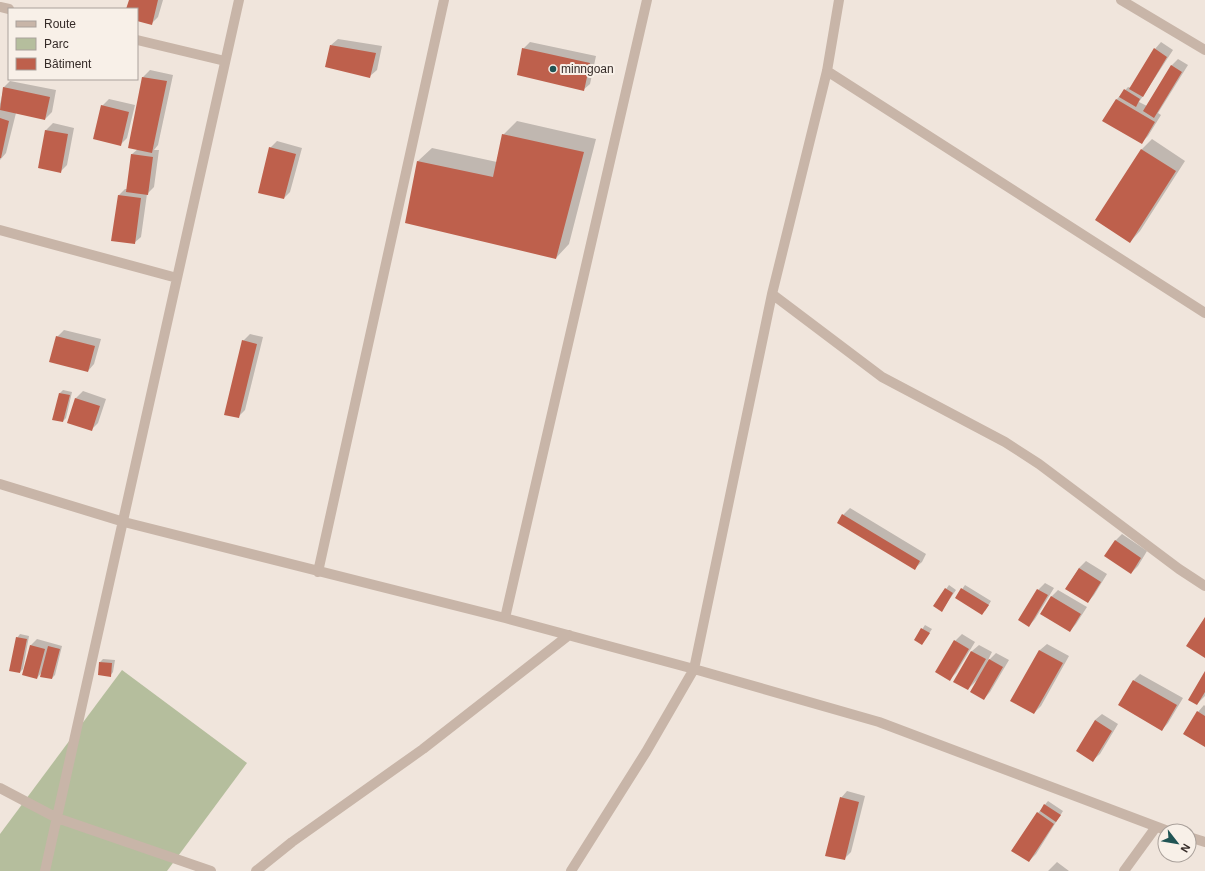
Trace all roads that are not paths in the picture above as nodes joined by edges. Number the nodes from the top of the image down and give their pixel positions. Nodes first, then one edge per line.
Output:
1 (239, 0) edge
2 (444, 0) edge
3 (647, 0) edge
4 (839, 0) edge
5 (1121, 0) edge
6 (138, 40) edge
7 (1205, 50) edge
8 (225, 61) junction
9 (827, 71) junction
10 (0, 230) edge
11 (177, 278) junction
12 (772, 294) junction
13 (1205, 313) edge
14 (0, 484) edge
15 (124, 522) junction
16 (318, 572) junction
17 (1205, 586) edge
18 (505, 618) junction
19 (569, 635) junction
20 (694, 669) junction
21 (0, 788) edge
22 (57, 818) junction
23 (1156, 827) joint
24 (45, 871) edge
25 (211, 871) edge
26 (256, 871) edge
27 (571, 871) edge
28 (1124, 871) edge

1 - 8 street
2 - 16 street
3 - 18 street
4 - 9 street
5 - 7 street
6 - 8 street
8 - 11 street
9 - 12 street
9 - 13 street
10 - 11 street
11 - 15 street
12 - 17 street
12 - 20 street
14 - 15 street
15 - 16 street
15 - 22 street
16 - 18 street
18 - 19 street
19 - 20 street
19 - 26 street
20 - 23 street
20 - 27 street
21 - 22 street
22 - 24 street
22 - 25 street
23 - 28 street

